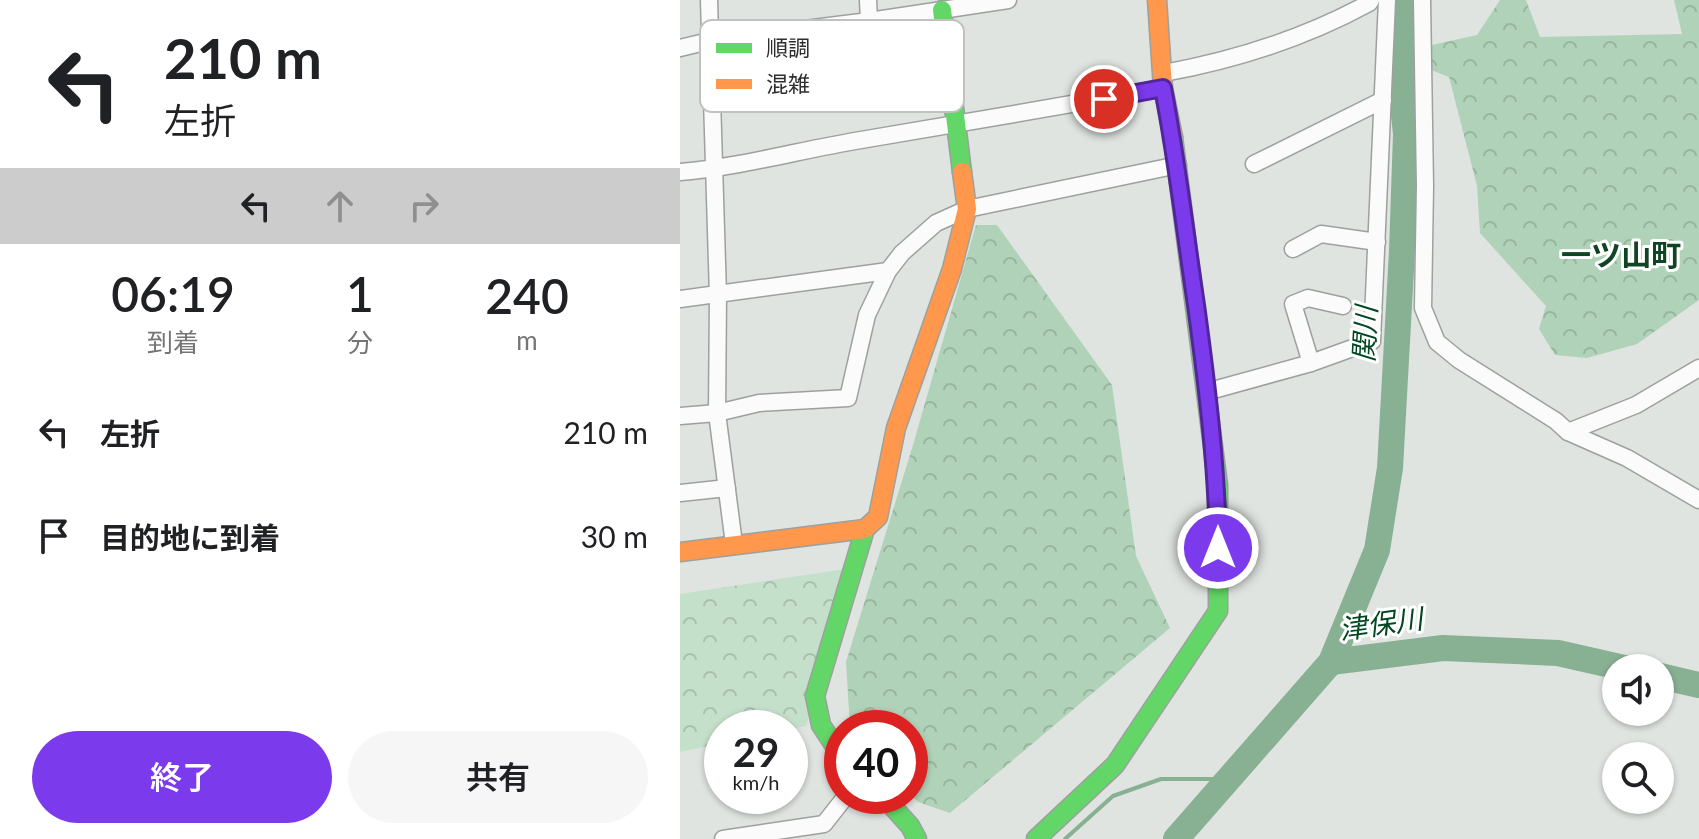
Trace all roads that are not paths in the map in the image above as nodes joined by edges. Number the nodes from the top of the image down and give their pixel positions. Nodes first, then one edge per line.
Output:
1 (868, 0) edge
2 (1008, 0) edge
3 (1157, 0) edge
4 (1371, 0) edge
5 (1387, 0) edge
6 (1422, 0) edge
7 (942, 10) junction
8 (869, 20) edge
9 (876, 20) edge
10 (943, 20) edge
11 (700, 43) edge
12 (680, 48) edge
13 (1163, 80) junction
14 (1383, 100) junction
15 (712, 112) edge
16 (956, 112) edge
17 (958, 125) junction
18 (1254, 164) dead end
19 (1178, 165) junction
20 (714, 170) junction
21 (680, 172) edge
22 (967, 209) junction
23 (1377, 242) junction
24 (1293, 249) dead end
25 (888, 271) junction
26 (718, 296) junction
27 (680, 299) edge
28 (1343, 306) dead end
29 (1311, 363) junction
30 (1699, 368) edge
31 (1206, 392) junction
32 (717, 413) junction
33 (680, 416) edge
34 (1568, 432) junction
35 (727, 488) junction
36 (680, 493) edge
37 (1699, 500) edge
38 (865, 529) junction
39 (734, 544) junction
40 (680, 552) edge
41 (824, 730) edge
42 (832, 814) edge
43 (899, 814) edge
44 (723, 839) edge
45 (917, 839) edge
46 (1036, 839) edge

1 - 8 street
2 - 7 street
3 - 13 street
4 - 13 street
5 - 14 street
6 - 34 street
7 - 9 street
7 - 10 street
11 - 12 street
13 - 17 street
13 - 19 street
14 - 18 street
14 - 23 street
15 - 20 street
16 - 17 street
17 - 20 street
17 - 22 street
19 - 22 street
19 - 31 street
20 - 21 street
20 - 26 street
22 - 25 street
22 - 38 street
23 - 24 street
23 - 29 street
25 - 26 street
25 - 32 street
26 - 27 street
26 - 32 street
28 - 29 street
29 - 31 street
30 - 34 street
31 - 46 street
32 - 33 street
32 - 35 street
34 - 37 street
35 - 36 street
35 - 39 street
38 - 39 street
38 - 41 street
39 - 40 street
42 - 44 street
43 - 45 street

